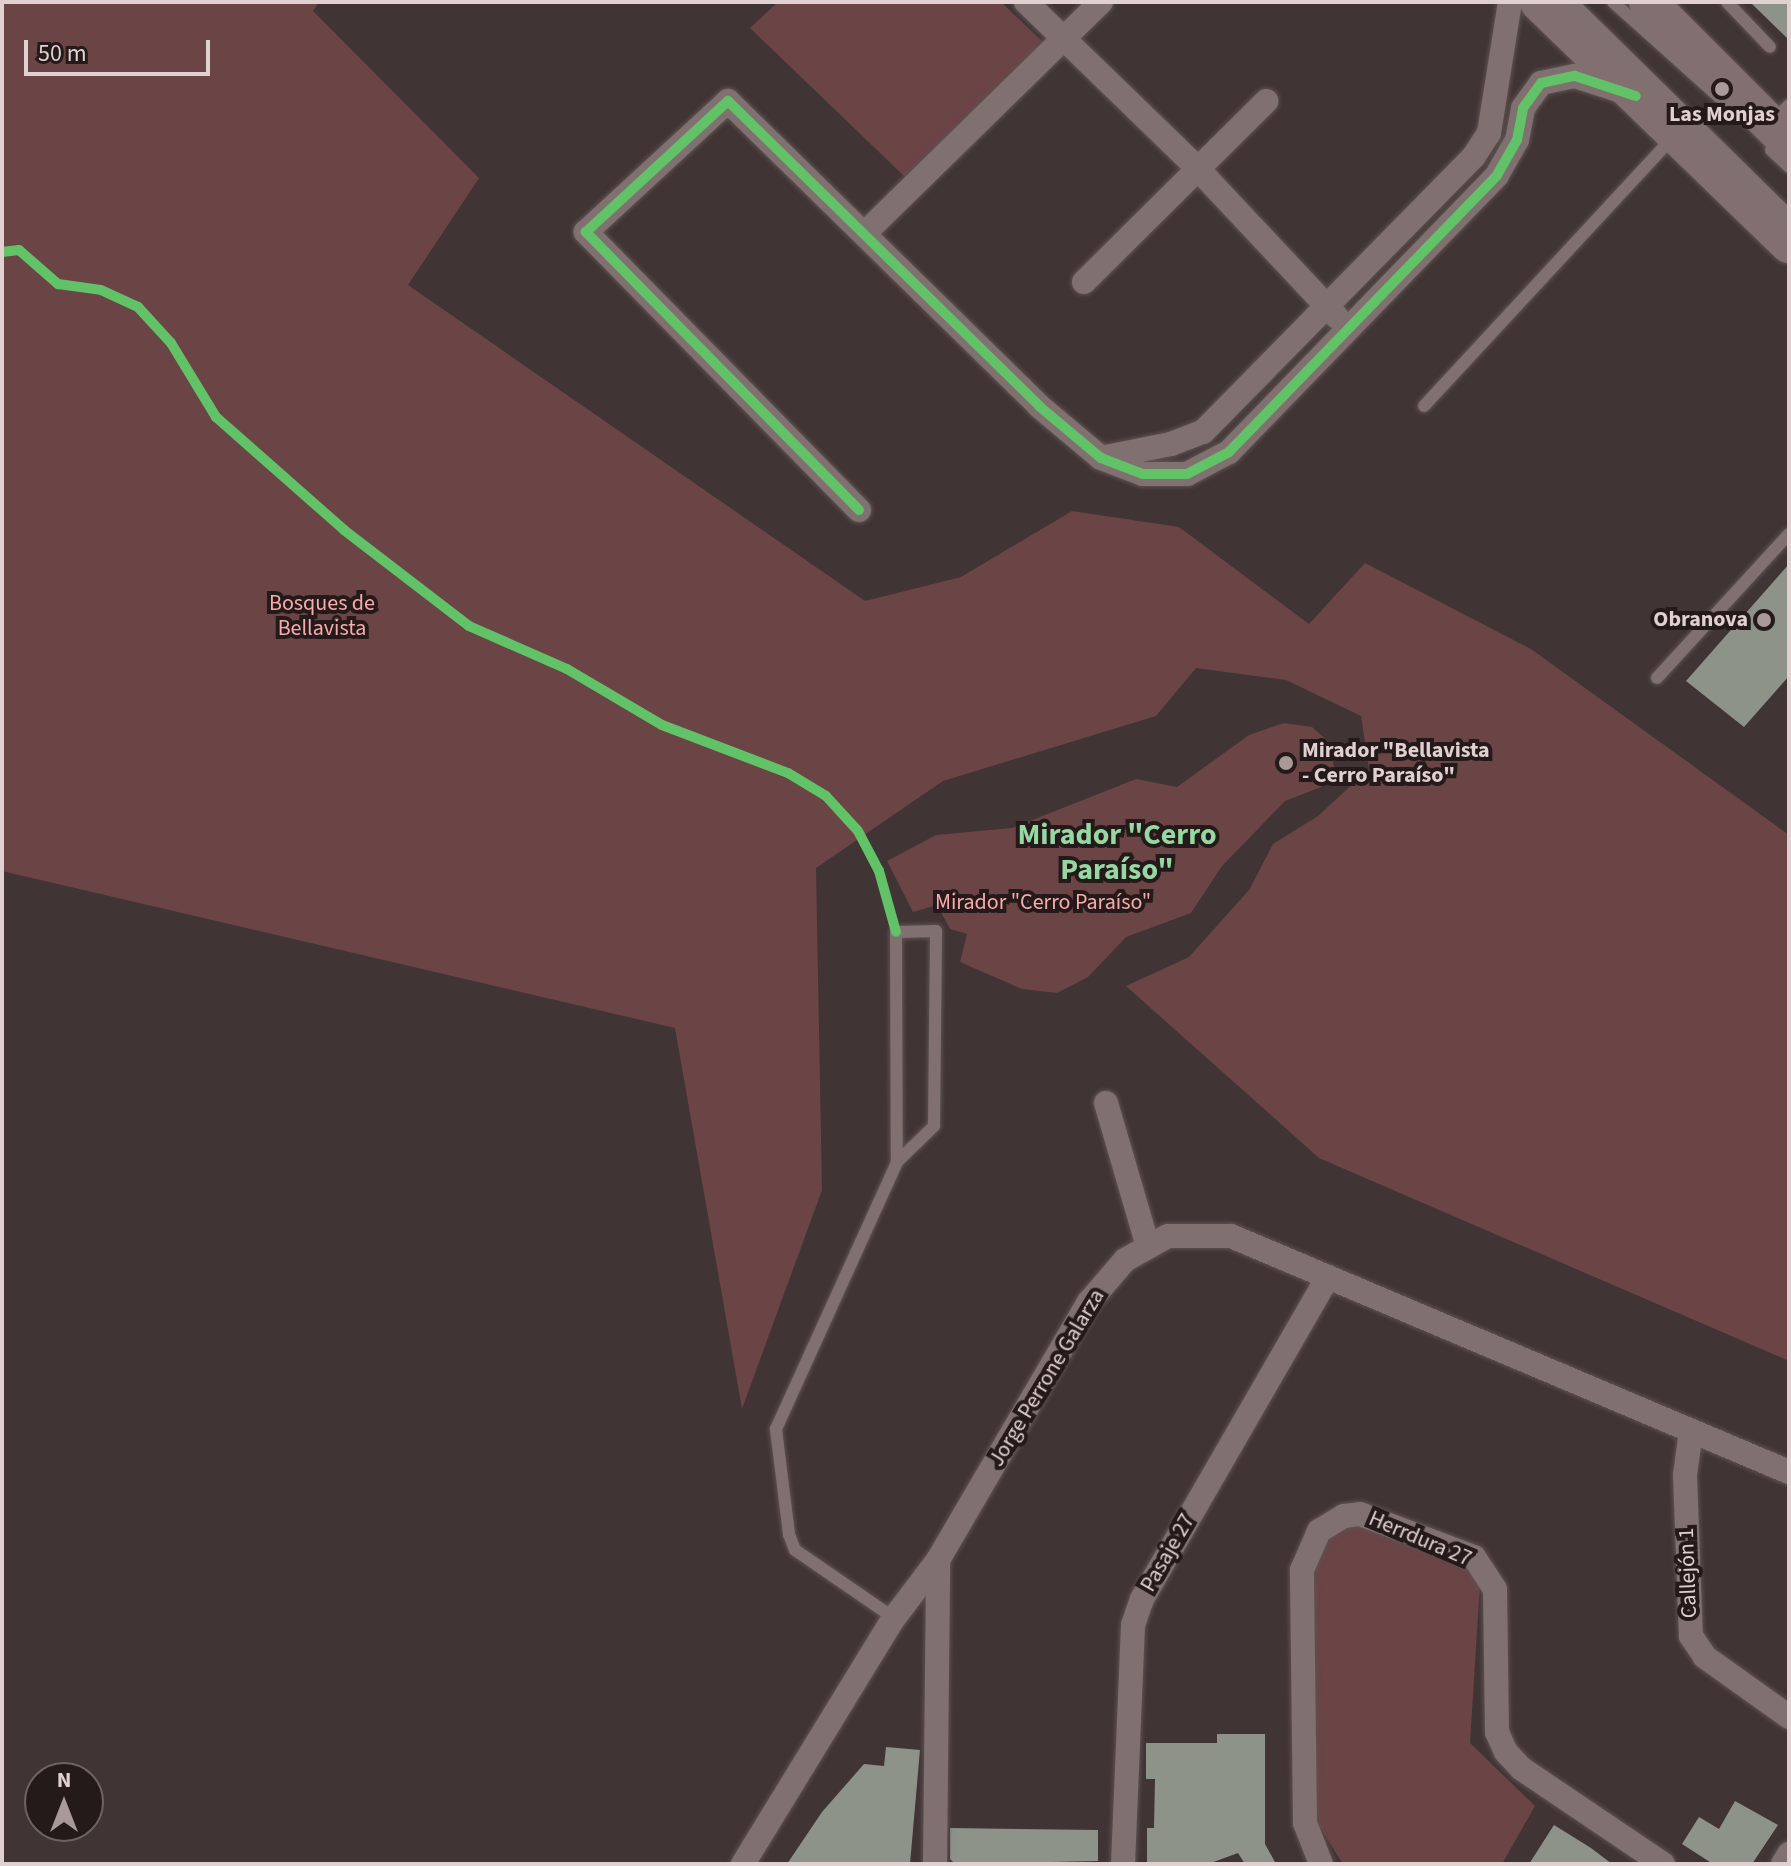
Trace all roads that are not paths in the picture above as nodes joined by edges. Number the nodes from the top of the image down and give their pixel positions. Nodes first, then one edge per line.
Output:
1 (1026, 2) edge
2 (1101, 2) edge
3 (1510, 2) edge
4 (1539, 2) edge
5 (1572, 2) edge
6 (1613, 2) edge
7 (1648, 2) edge
8 (1727, 2) edge
9 (1064, 39) junction
10 (1770, 47) dead end
11 (1636, 96) junction
12 (1266, 101) dead end
13 (1729, 107) dead end
14 (1777, 127) edge
15 (1676, 134) junction
16 (1789, 167) edge
17 (1197, 168) junction
18 (1789, 215) edge
19 (866, 232) junction
20 (1789, 244) edge
21 (1084, 282) dead end
22 (1327, 305) junction
23 (1346, 328) junction
24 (1424, 406) dead end
25 (1101, 458) junction
26 (859, 510) dead end
27 (1789, 534) edge
28 (1657, 678) dead end
29 (1106, 1103) dead end
30 (897, 1162) junction
31 (1147, 1243) junction
32 (1328, 1277) junction
33 (1691, 1431) junction
34 (1789, 1472) edge
35 (938, 1560) junction
36 (894, 1618) junction
37 (1789, 1717) edge
38 (1789, 1854) edge
39 (743, 1864) edge
40 (935, 1864) edge
41 (1123, 1864) edge
42 (1321, 1864) edge
43 (1663, 1864) edge
44 (1783, 1864) edge

1 - 9 street
2 - 9 street
3 - 22 street
4 - 11 main road
5 - 18 lane
6 - 13 lane
7 - 14 main road
8 - 10 lane
9 - 17 street
9 - 19 street
11 - 15 main road
11 - 23 street
12 - 17 street
14 - 16 lane
15 - 20 main road
15 - 24 lane
17 - 21 street
17 - 22 street
19 - 25 street
19 - 26 street
22 - 23 street
22 - 25 street
23 - 25 street
27 - 28 lane
29 - 31 street
30 - 30 lane
30 - 36 lane
31 - 32 street, Jorge Perrone Galarza
31 - 35 street, Jorge Perrone Galarza
32 - 33 street, Jorge Perrone Galarza
32 - 41 street, Pasaje 27
33 - 34 street, Jorge Perrone Galarza
33 - 37 street, Callejón 1
35 - 36 street, Jorge Perrone Galarza
35 - 40 street
36 - 39 street, Jorge Perrone Galarza
38 - 44 street
42 - 43 street, Herrdura 27

